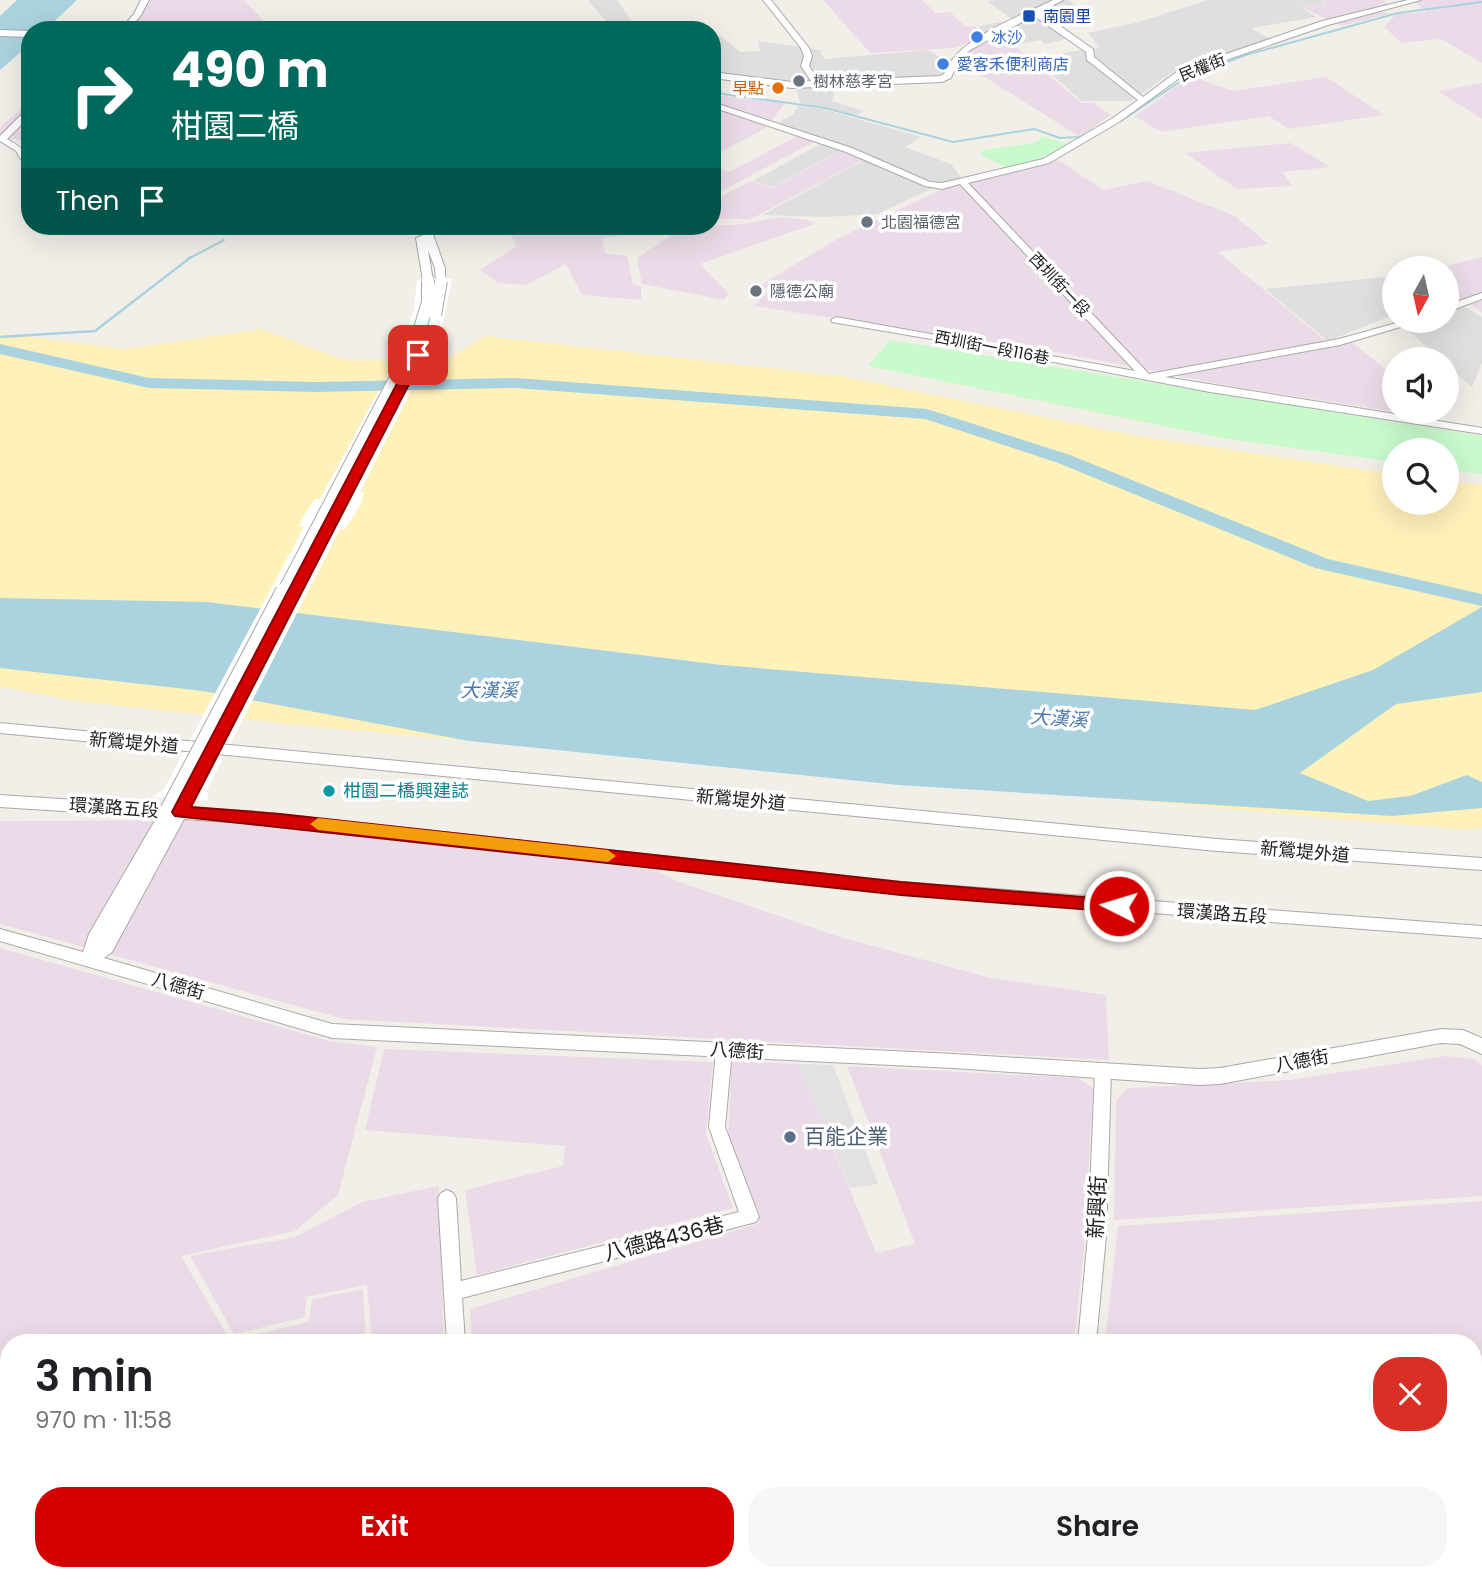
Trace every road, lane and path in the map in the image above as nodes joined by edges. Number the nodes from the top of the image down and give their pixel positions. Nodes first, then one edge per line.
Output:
1 (145, 0) edge
2 (766, 0) edge
3 (1059, 0) edge
4 (1417, 0) edge
5 (1037, 14) junction
6 (132, 21) edge
7 (0, 31) edge
8 (21, 32) edge
9 (721, 76) edge
10 (818, 85) junction
11 (1142, 100) junction
12 (721, 107) edge
13 (21, 120) edge
14 (21, 152) edge
15 (963, 183) junction
16 (418, 235) edge
17 (429, 235) edge
18 (434, 281) junction
19 (1482, 296) edge
20 (1460, 304) edge
21 (836, 320) dead end
22 (1382, 330) edge
23 (1146, 377) junction
24 (1482, 431) edge
25 (0, 728) edge
26 (0, 801) edge
27 (174, 812) junction
28 (1482, 864) edge
29 (1482, 932) edge
30 (0, 935) edge
31 (89, 960) junction
32 (1482, 1046) edge
33 (724, 1050) junction
34 (1102, 1071) junction
35 (447, 1198) dead end
36 (452, 1292) junction
37 (455, 1334) edge
38 (1088, 1334) edge

1 - 6 street
2 - 10 street
3 - 5 street
4 - 11 street, 民權街
5 - 10 street
5 - 11 street
7 - 8 street
9 - 10 street
11 - 15 street, 民權街
12 - 15 street
13 - 14 street
15 - 23 street, 西圳街一段
16 - 18 street
17 - 18 street
18 - 27 street, bridge
19 - 20 street
21 - 23 street, 西圳街一段116巷
22 - 23 street
23 - 24 street, 西圳街一段116巷
25 - 28 street, 新鶯堤外道
26 - 27 street, 環漢路五段
27 - 29 street, 環漢路五段
27 - 31 street
30 - 31 street, 八德街
31 - 33 street, 八德街
32 - 34 street, 八德街
33 - 34 street, 八德街
33 - 36 street, 八德路436巷
34 - 38 street, 新興街
35 - 36 street
36 - 37 street

